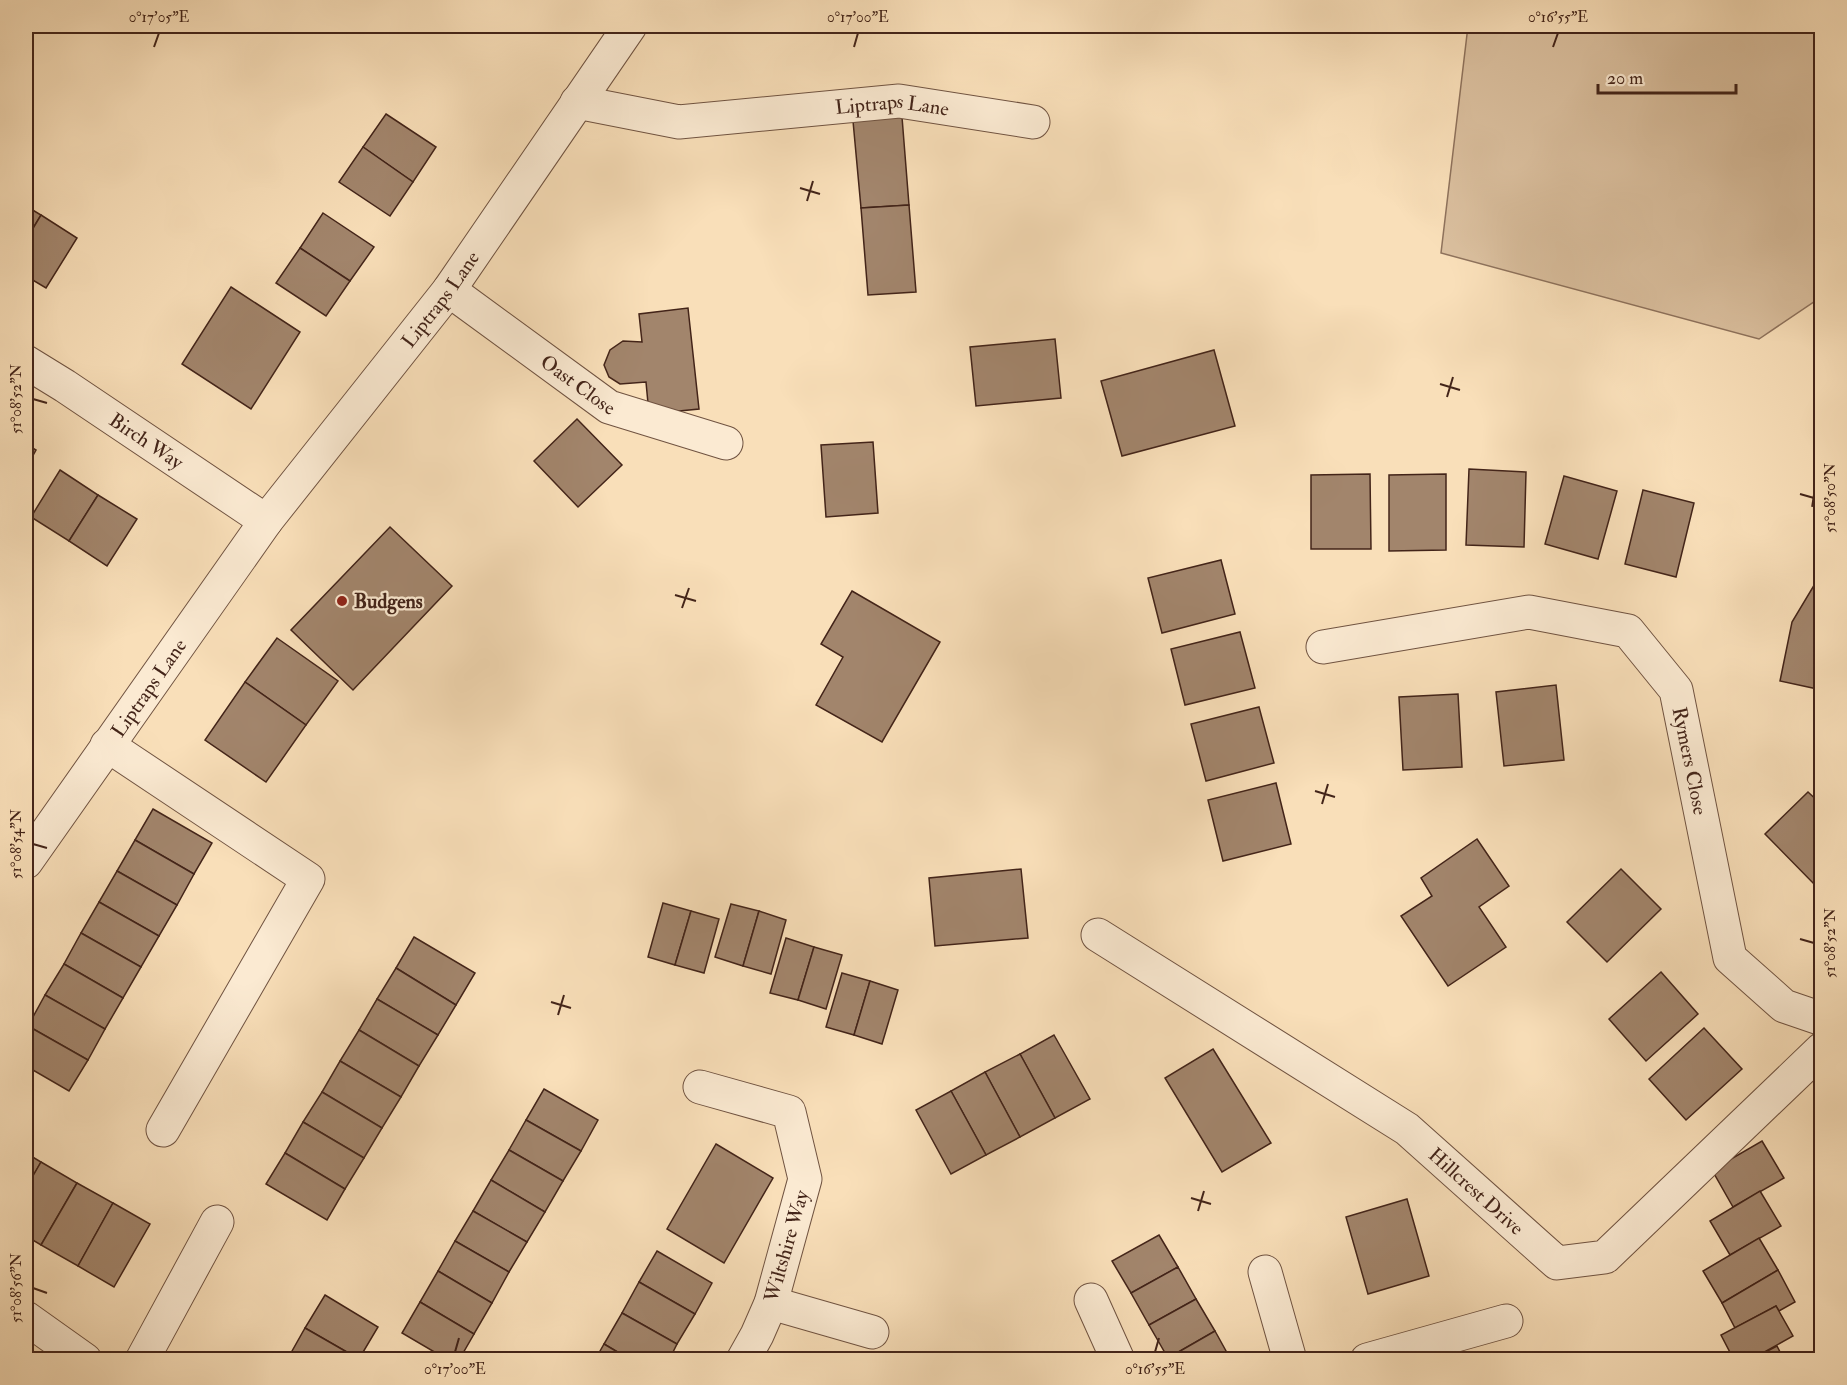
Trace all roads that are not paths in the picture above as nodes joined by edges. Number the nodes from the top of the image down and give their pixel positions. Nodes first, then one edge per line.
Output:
1 (630, 26) edge
2 (577, 102) junction
3 (1033, 122) dead end
4 (450, 290) junction
5 (26, 362) edge
6 (726, 443) dead end
7 (266, 521) junction
8 (1323, 647) dead end
9 (107, 745) junction
10 (26, 862) edge
11 (1098, 935) dead end
12 (1821, 1019) edge
13 (1821, 1049) edge
14 (700, 1087) dead end
15 (163, 1130) dead end
16 (217, 1222) dead end
17 (1265, 1272) dead end
18 (1090, 1300) dead end
19 (771, 1304) junction
20 (26, 1318) edge
21 (1506, 1321) dead end
22 (872, 1332) dead end
23 (85, 1359) edge
24 (142, 1359) edge
25 (743, 1359) edge
26 (1118, 1359) edge
27 (1290, 1359) edge
28 (1367, 1359) edge

1 - 2 street
2 - 3 street, Liptraps Lane
2 - 4 street, Liptraps Lane
4 - 6 street, Oast Close
4 - 7 street, Liptraps Lane
5 - 7 street, Birch Way
7 - 9 street, Liptraps Lane
8 - 12 street, Rymers Close
9 - 10 street, Liptraps Lane
9 - 15 street
11 - 13 street, Hillcrest Drive
14 - 19 street, Wiltshire Way
16 - 24 street
17 - 27 street
18 - 26 street
19 - 22 street
19 - 25 street, Wiltshire Way
20 - 23 street
21 - 28 street

